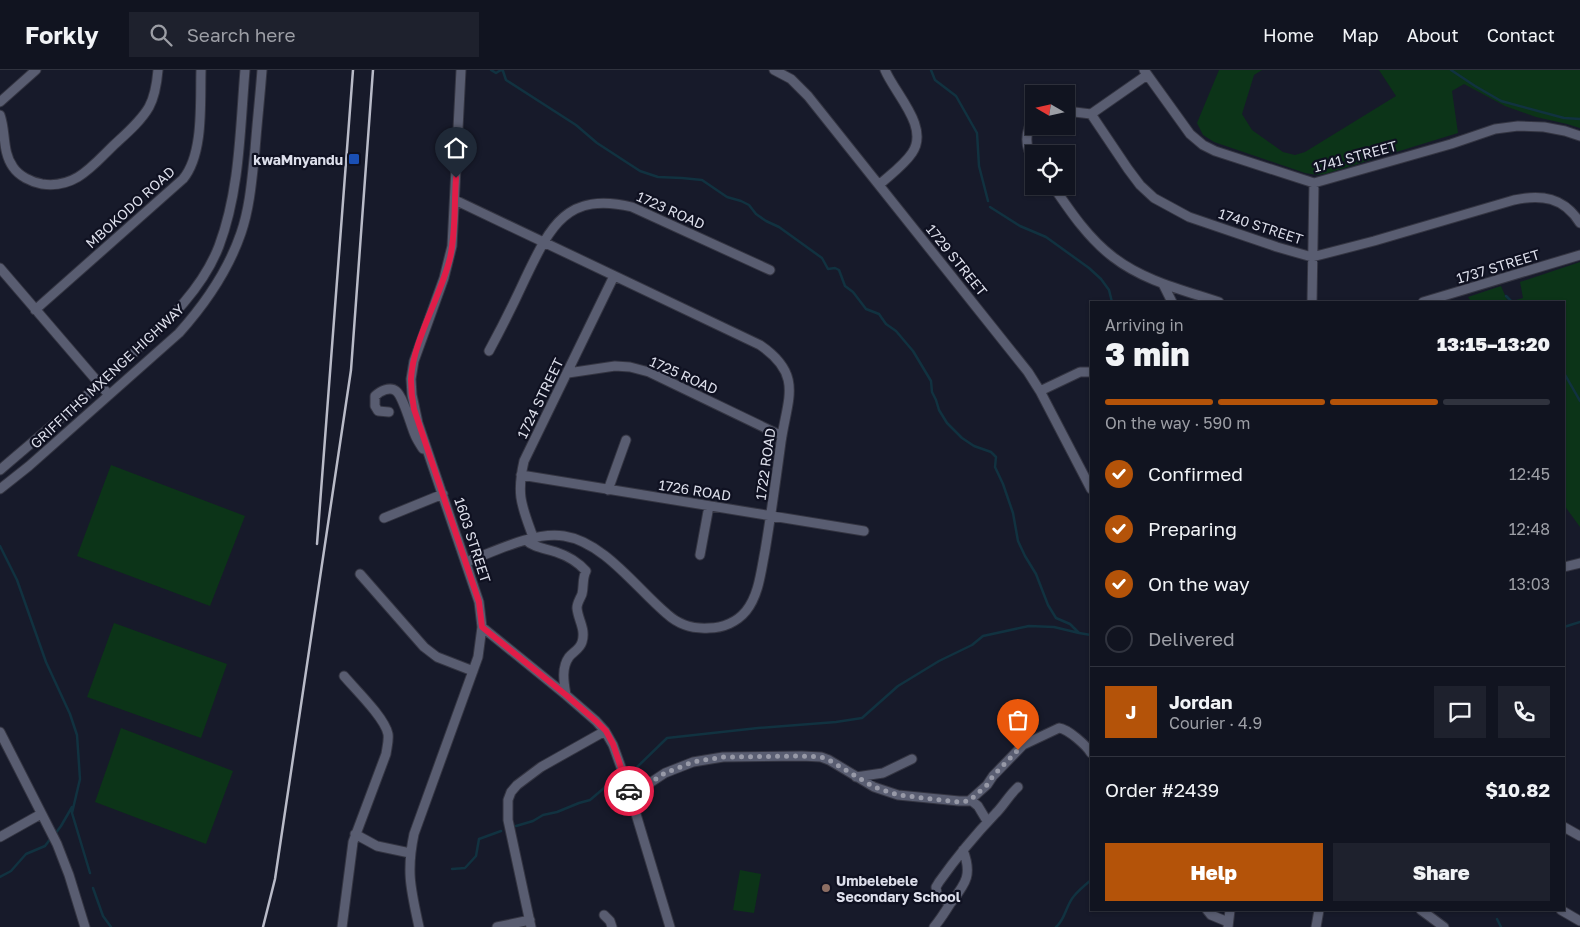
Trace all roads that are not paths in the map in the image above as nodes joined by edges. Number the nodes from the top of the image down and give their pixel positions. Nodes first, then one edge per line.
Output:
1 (36, 70) edge
2 (158, 70) edge
3 (201, 70) edge
4 (245, 70) edge
5 (262, 70) edge
6 (461, 70) edge
7 (774, 70) edge
8 (885, 70) edge
9 (1145, 72) edge
10 (0, 102) edge
11 (1075, 112) edge
12 (1091, 114) junction
13 (0, 115) edge
14 (1580, 136) edge
15 (1314, 183) junction
16 (879, 185) junction
17 (1059, 195) edge
18 (455, 200) junction
19 (1580, 223) edge
20 (543, 241) junction
21 (1580, 255) edge
22 (1312, 257) junction
23 (0, 268) edge
24 (770, 270) dead end
25 (614, 276) junction
26 (1162, 284) junction
27 (1171, 301) edge
28 (1216, 301) edge
29 (1312, 301) edge
30 (1430, 301) edge
31 (35, 310) junction
32 (489, 351) dead end
33 (1090, 372) edge
34 (568, 373) junction
35 (100, 384) junction
36 (1040, 391) junction
37 (109, 395) junction
38 (389, 412) dead end
39 (782, 436) junction
40 (626, 440) dead end
41 (431, 461) junction
42 (0, 470) edge
43 (521, 475) junction
44 (1090, 487) edge
45 (0, 490) edge
46 (608, 490) junction
47 (444, 494) junction
48 (708, 506) junction
49 (771, 516) junction
50 (384, 518) dead end
51 (864, 530) dead end
52 (529, 539) junction
53 (700, 555) dead end
54 (466, 562) junction
55 (1580, 563) edge
56 (1565, 567) edge
57 (360, 574) dead end
58 (482, 627) junction
59 (473, 670) junction
60 (344, 676) dead end
61 (566, 695) junction
62 (606, 731) junction
63 (0, 732) edge
64 (1090, 752) edge
65 (912, 759) dead end
66 (856, 777) junction
67 (1018, 787) dead end
68 (630, 796) junction
69 (969, 801) junction
70 (41, 814) junction
71 (987, 821) junction
72 (1565, 828) edge
73 (355, 834) junction
74 (0, 836) edge
75 (1580, 836) edge
76 (962, 850) junction
77 (410, 853) junction
78 (950, 904) junction
79 (1208, 911) edge
80 (1230, 911) edge
81 (1319, 911) edge
82 (1422, 911) edge
83 (1563, 911) edge
84 (604, 915) dead end
85 (1580, 921) edge
86 (531, 924) edge
87 (1228, 924) edge
88 (1318, 926) edge
89 (85, 927) edge
90 (342, 927) edge
91 (419, 927) edge
92 (497, 927) edge
93 (612, 927) edge
94 (670, 927) edge
95 (934, 927) edge
96 (1444, 927) edge

1 - 10 street
2 - 13 street
3 - 31 street, MBOKODO ROAD
4 - 35 street, GRIFFITHS MXENGE HIGHWAY
5 - 37 street, GRIFFITHS MXENGE HIGHWAY
6 - 18 street, 1603 STREET
7 - 16 street, 1729 STREET
8 - 16 street
9 - 12 street
9 - 15 street, 1741 STREET
11 - 12 street
12 - 22 street, 1740 STREET
14 - 15 street, 1741 STREET
15 - 22 street
16 - 36 street, 1729 STREET
17 - 26 street
18 - 20 street, 1722 ROAD
18 - 41 street, 1603 STREET
19 - 22 street, 1740 STREET
20 - 24 street, 1723 ROAD
20 - 25 street, 1722 ROAD
20 - 32 street, 1723 ROAD
21 - 30 street, 1737 STREET
22 - 29 street
23 - 31 street
25 - 34 street, 1724 STREET
25 - 39 street, 1722 ROAD
26 - 27 street
26 - 28 street
31 - 35 street
33 - 36 street
34 - 39 street, 1725 ROAD
34 - 43 street, 1724 STREET
35 - 37 street
35 - 42 street, GRIFFITHS MXENGE HIGHWAY
36 - 44 street, 1729 STREET
37 - 45 street, GRIFFITHS MXENGE HIGHWAY
38 - 41 street
39 - 49 street, 1722 ROAD
40 - 46 street
41 - 47 street, 1603 STREET
43 - 46 street, 1726 ROAD
43 - 52 street, 1724 STREET
46 - 48 street, 1726 ROAD
47 - 50 street
47 - 54 street, 1603 STREET
48 - 49 street, 1726 ROAD
48 - 53 street
49 - 51 street, 1726 ROAD
49 - 52 street, 1722 ROAD
52 - 54 street, 1722 ROAD
52 - 61 street
54 - 58 street, 1603 STREET
55 - 56 street
57 - 59 street
58 - 59 street, 1603 STREET
58 - 61 street
59 - 77 street, 1603 STREET
60 - 73 street
61 - 62 street
62 - 68 street
62 - 86 street
63 - 70 street
64 - 69 street
65 - 66 street
66 - 68 street
66 - 69 street
67 - 71 street
68 - 94 street
69 - 71 street
70 - 74 street
70 - 89 street
71 - 76 street
72 - 75 street
73 - 77 street
73 - 90 street
76 - 78 street
76 - 78 street
77 - 91 street, 1603 STREET
78 - 95 street
79 - 87 street
80 - 87 street
81 - 88 street
82 - 96 street
83 - 85 street
84 - 93 street
86 - 92 street

